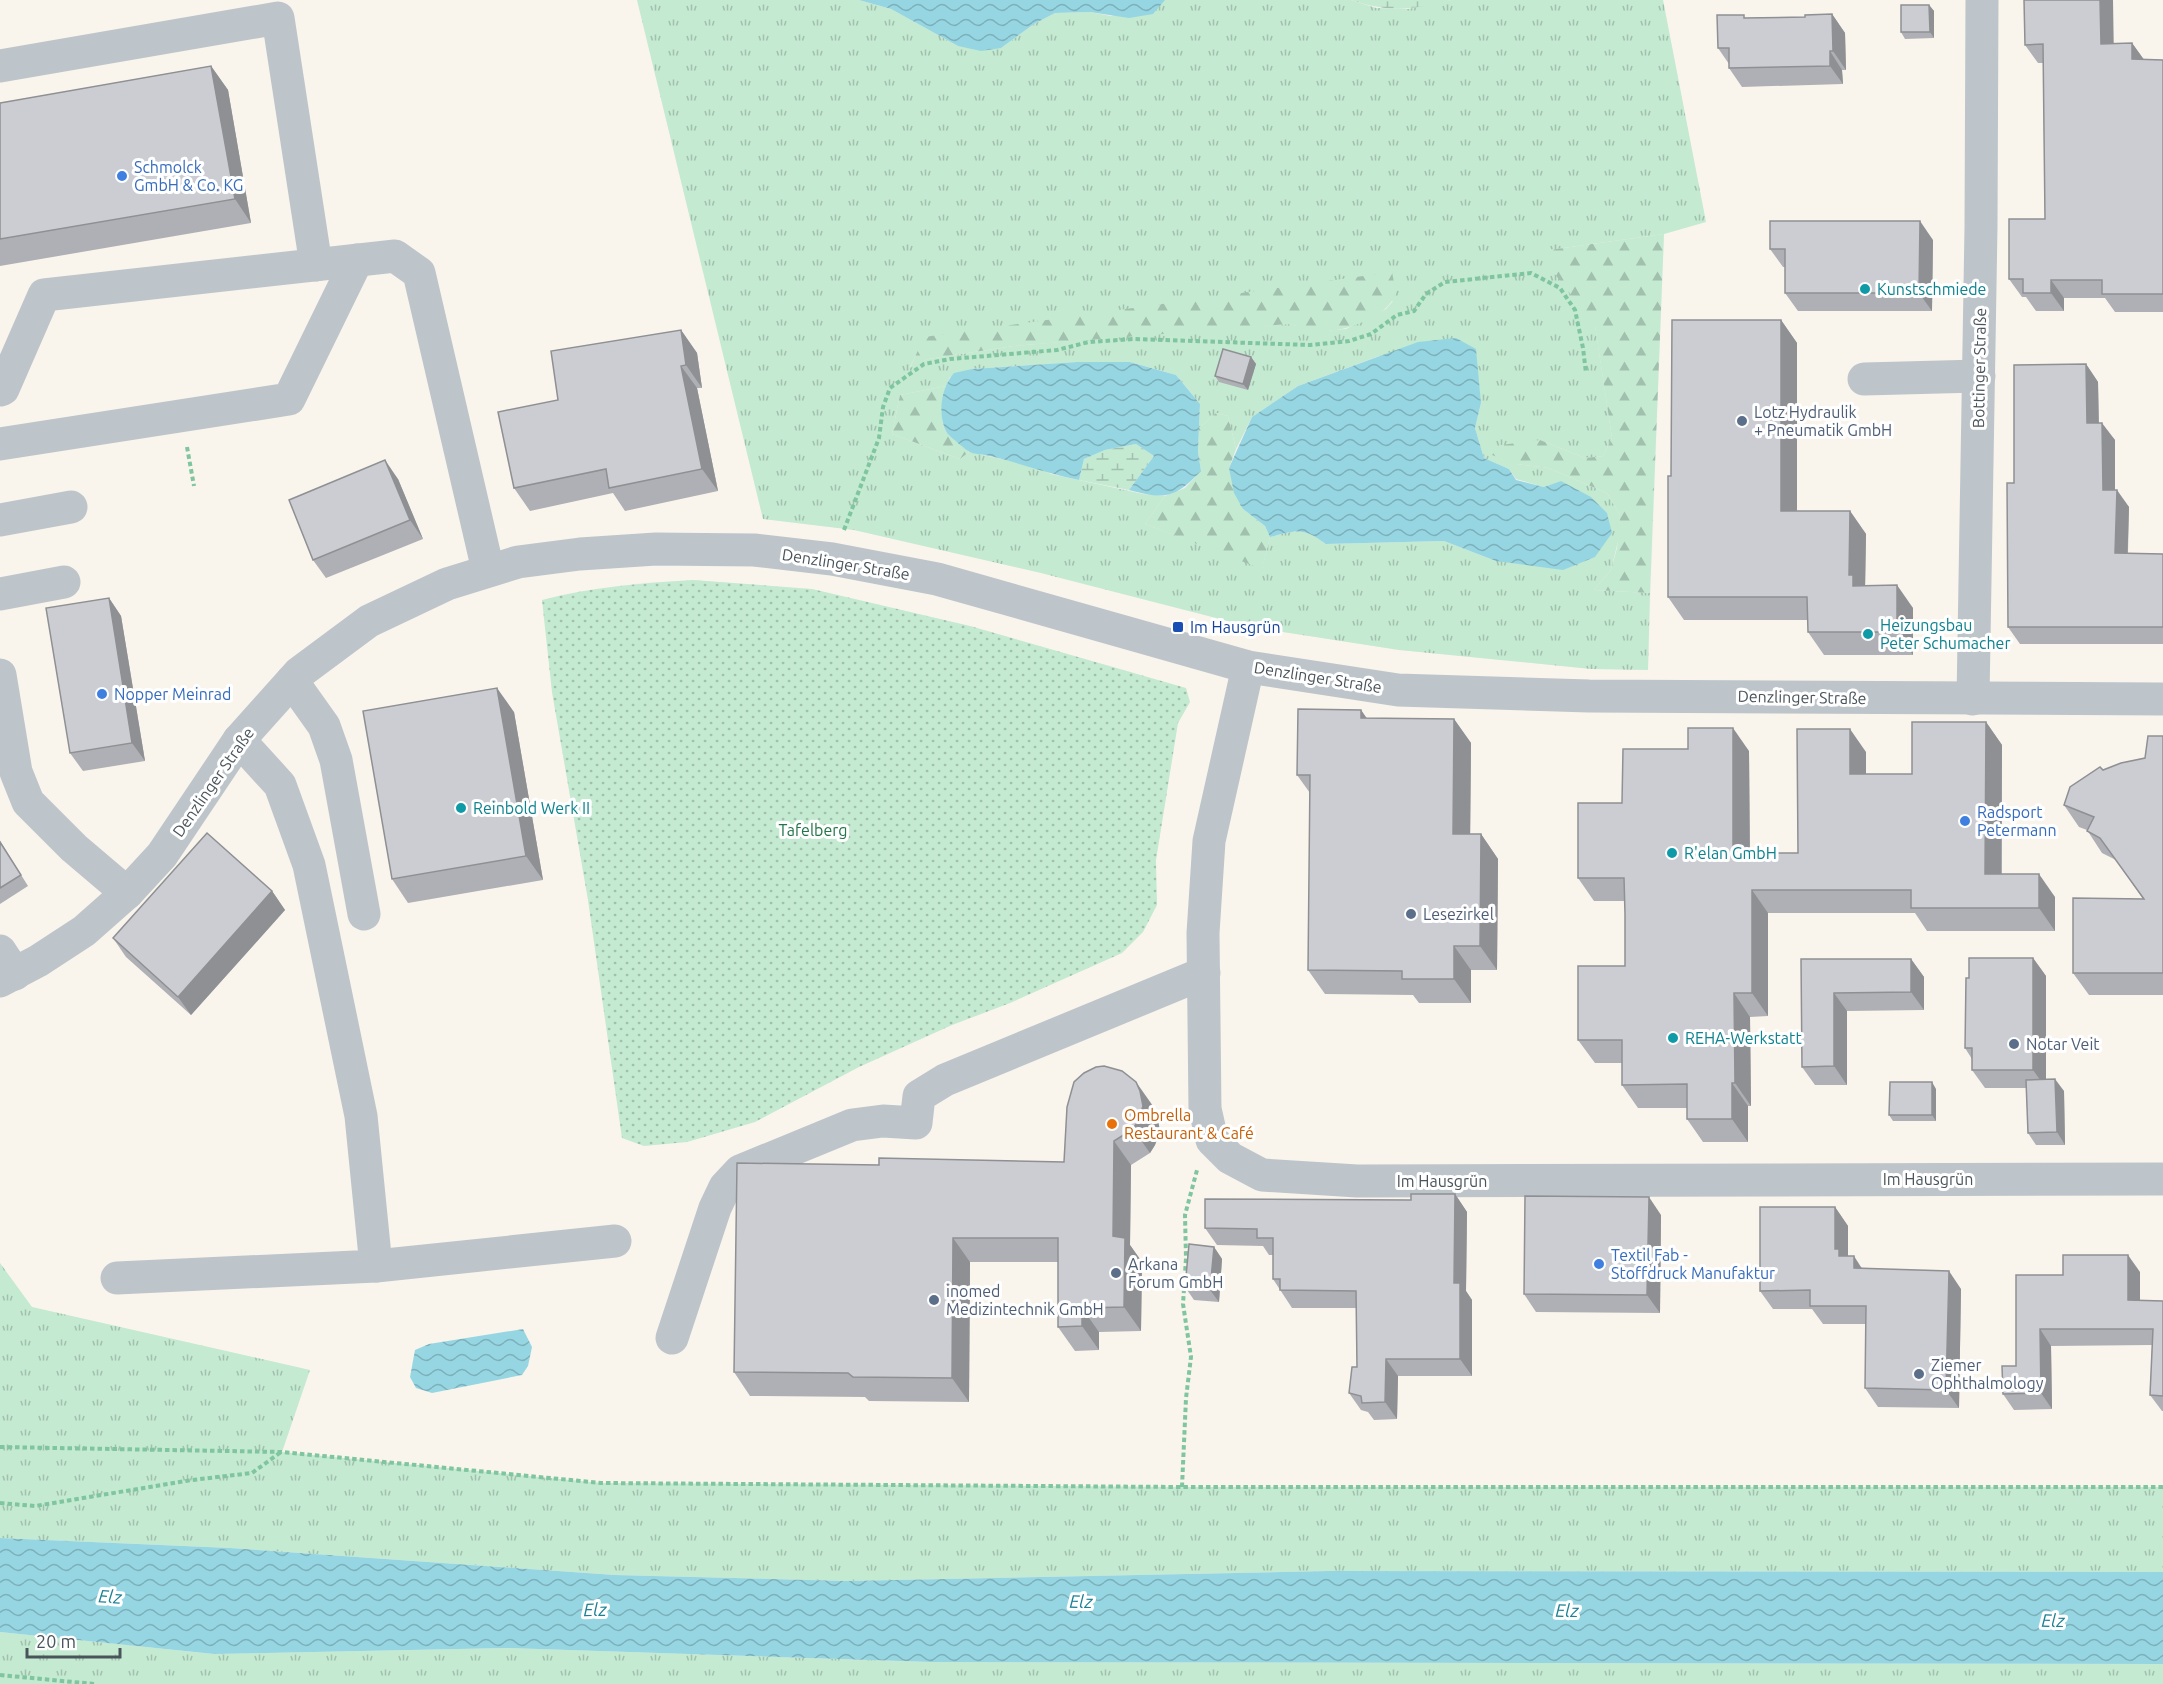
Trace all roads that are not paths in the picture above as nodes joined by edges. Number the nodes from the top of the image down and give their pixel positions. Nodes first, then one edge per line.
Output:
1 (1982, 0) edge
2 (0, 66) edge
3 (357, 260) junction
4 (316, 265) junction
5 (1978, 376) junction
6 (1864, 379) dead end
7 (0, 390) edge
8 (0, 444) edge
9 (71, 507) dead end
10 (0, 520) edge
11 (488, 570) junction
12 (64, 582) dead end
13 (0, 594) edge
14 (1248, 667) junction
15 (0, 675) edge
16 (292, 681) junction
17 (1973, 699) junction
18 (2163, 699) edge
19 (239, 740) junction
20 (8, 770) edge
21 (128, 893) junction
22 (364, 914) dead end
23 (5, 968) edge
24 (1204, 973) junction
25 (2163, 1179) edge
26 (615, 1241) dead end
27 (376, 1266) junction
28 (117, 1278) dead end
29 (672, 1338) dead end

1 - 5 street, Bottinger Straße
2 - 4 street
3 - 4 street
3 - 8 street
3 - 11 street
4 - 7 street
5 - 6 street
5 - 17 street, Bottinger Straße
9 - 10 street
11 - 14 street, Denzlinger Straße
11 - 16 street, Denzlinger Straße
12 - 13 street
14 - 17 street, Denzlinger Straße
14 - 24 street
15 - 20 street
16 - 19 street, Denzlinger Straße
16 - 22 street
17 - 18 street, Denzlinger Straße
19 - 21 street, Denzlinger Straße
19 - 27 street
20 - 21 street
21 - 23 street, Denzlinger Straße
24 - 25 street, Im Hausgrün
24 - 29 street
26 - 27 street
27 - 28 street

